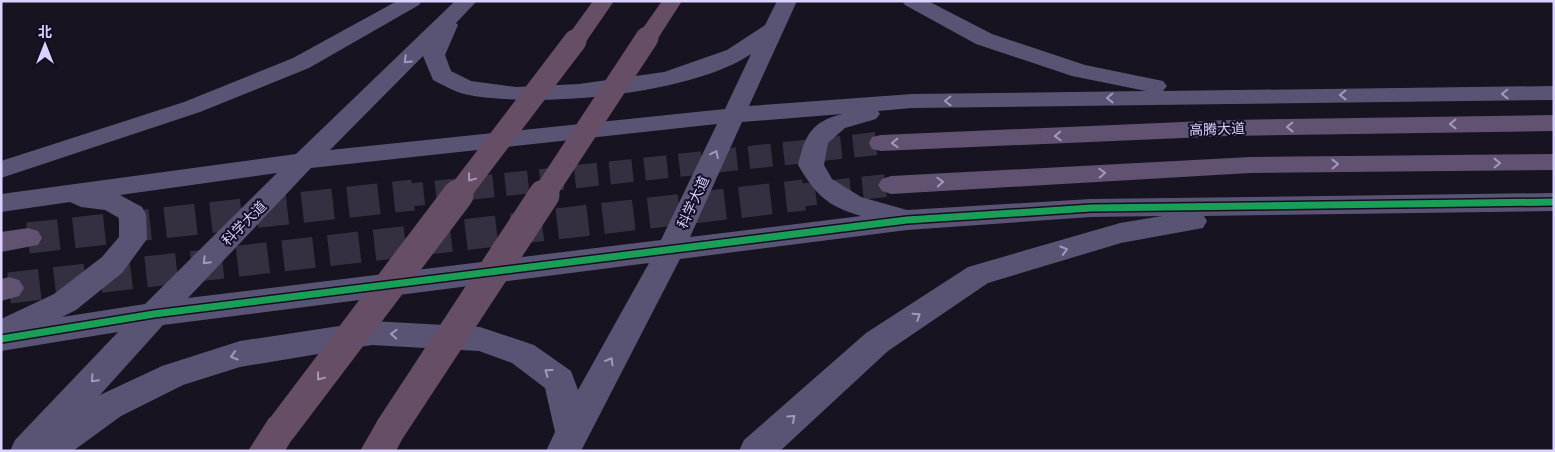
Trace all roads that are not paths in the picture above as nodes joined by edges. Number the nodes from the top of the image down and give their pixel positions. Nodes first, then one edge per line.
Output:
1 (412, 1) edge
2 (604, 1) edge
3 (672, 1) edge
4 (787, 1) edge
5 (912, 1) edge
6 (458, 10) edge
7 (775, 28) junction
8 (1554, 93) edge
9 (1206, 96) junction
10 (912, 101) junction
11 (733, 115) junction
12 (1554, 123) edge
13 (881, 143) tunnel mouth
14 (304, 161) junction
15 (1554, 162) edge
16 (1, 170) edge
17 (892, 185) tunnel mouth
18 (55, 194) junction
19 (1554, 202) edge
20 (1, 203) edge
21 (1277, 207) junction
22 (907, 220) junction
23 (28, 238) tunnel mouth
24 (1, 242) edge
25 (670, 250) junction
26 (154, 314) junction
27 (1, 333) edge
28 (1, 340) edge
29 (384, 439) edge
30 (273, 440) edge
31 (567, 441) edge
32 (27, 451) edge
33 (44, 451) edge
34 (756, 451) edge

1 - 16 main road
2 -> 30 highway, bridge
3 - 29 highway, bridge
4 - 7 main road, 科学大道
5 - 9 main road
6 - 7 main road
6 -> 14 main road, 科学大道
7 - 11 main road, 科学大道
8 -> 9 main road
9 -> 10 main road
10 - 11 main road
10 - 22 main road
11 - 14 main road
25 -> 11 main road, 科学大道
12 -> 13 main road, 高腾大道
14 - 18 main road
14 -> 26 main road, 科学大道
17 -> 15 main road
18 - 20 main road
18 - 27 main road
19 - 21 main road
21 - 22 main road
34 -> 21 main road
22 - 25 main road
23 - 24 main road
25 - 26 main road
31 -> 25 main road, 科学大道
26 - 28 main road
26 -> 32 main road, 科学大道
31 -> 33 main road

